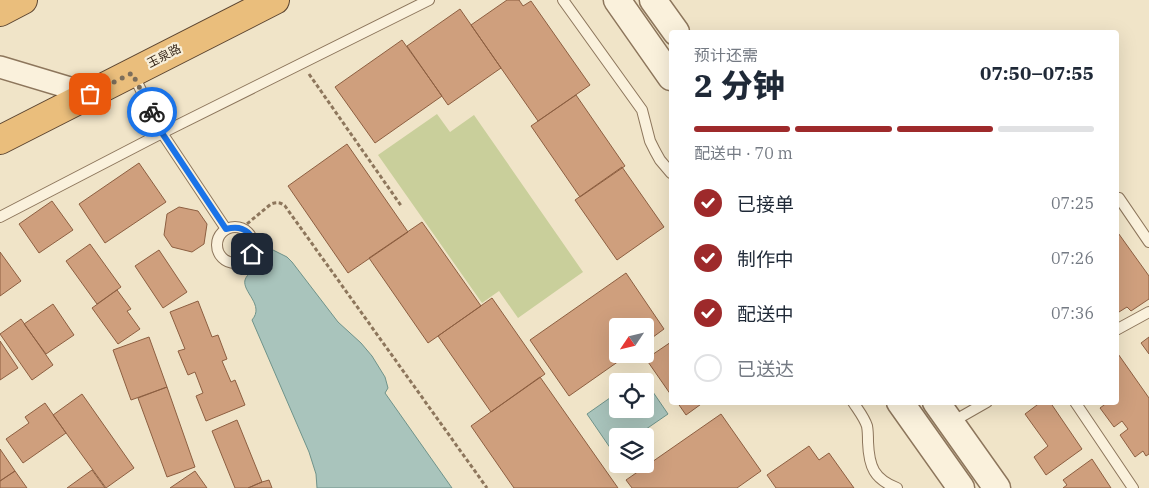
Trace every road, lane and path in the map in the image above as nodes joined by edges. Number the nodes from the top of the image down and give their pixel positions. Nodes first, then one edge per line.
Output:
1 (23, 0) edge
2 (275, 0) edge
3 (430, 0) edge
4 (563, 0) edge
5 (617, 0) edge
6 (653, 0) edge
7 (0, 12) edge
8 (675, 30) edge
9 (302, 63) junction
10 (0, 67) edge
11 (132, 73) junction
12 (669, 74) edge
13 (90, 94) junction
14 (162, 133) junction
15 (0, 140) edge
16 (669, 171) edge
17 (1119, 198) dead end
18 (402, 207) dead end
19 (0, 217) edge
20 (242, 228) junction
21 (226, 229) junction
22 (1149, 242) edge
23 (1149, 312) edge
24 (1119, 328) edge
25 (855, 405) edge
26 (902, 405) edge
27 (975, 405) edge
28 (1077, 405) edge
29 (944, 413) edge
30 (488, 488) edge
31 (897, 488) edge
32 (960, 488) edge
33 (996, 488) edge
34 (1134, 488) edge

1 - 7 highway
2 - 11 highway, 玉泉路
3 - 9 lane
4 - 16 lane
5 - 12 street
6 - 8 street
9 - 14 lane
9 - 18 path
10 - 13 street
11 - 13 highway, 玉泉路
11 - 14 lane
13 - 15 highway, 玉泉路
14 - 19 lane
14 - 21 lane
17 - 22 lane
20 - 21 lane
20 - 21 lane
20 - 30 path
23 - 24 lane
25 - 31 lane
26 - 32 street
27 - 29 lane
28 - 34 lane
29 - 33 street

